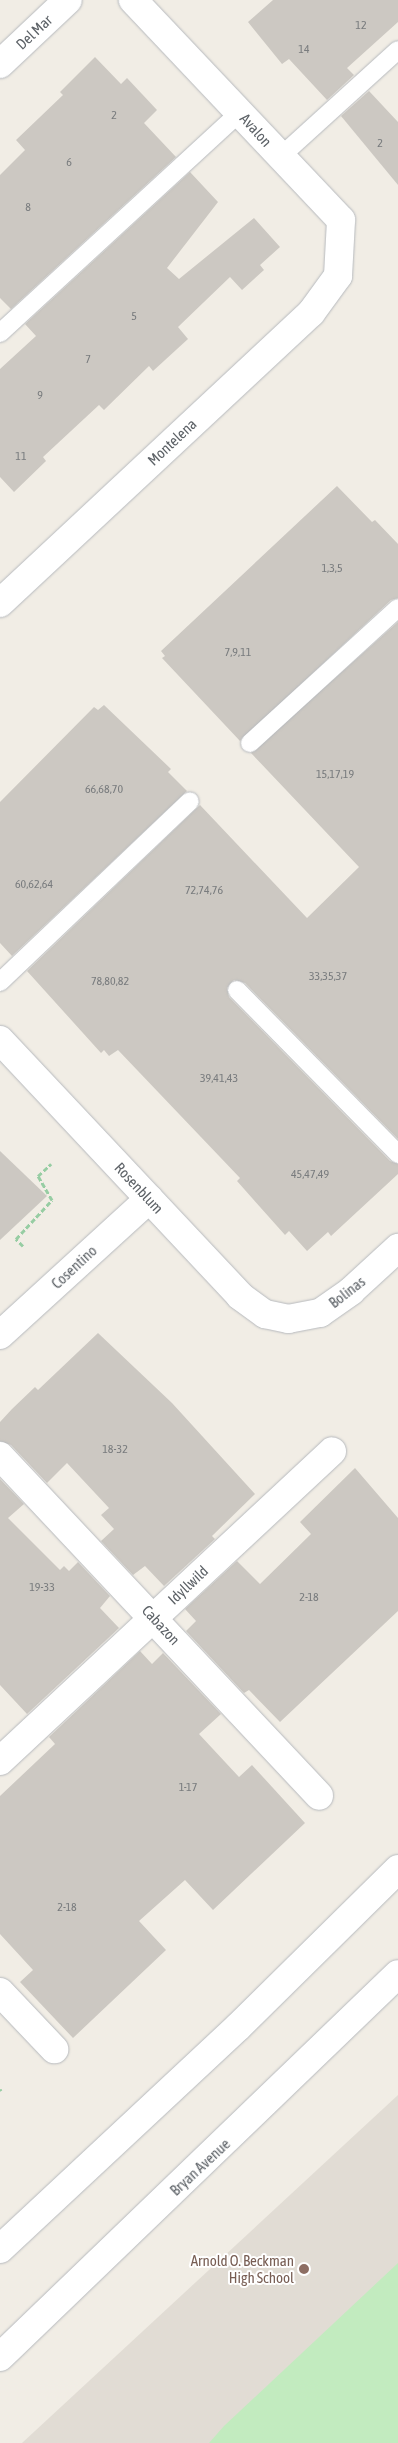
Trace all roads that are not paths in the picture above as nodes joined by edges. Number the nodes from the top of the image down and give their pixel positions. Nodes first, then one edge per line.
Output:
1 (68, 0) edge
2 (133, 0) edge
3 (398, 50) edge
4 (0, 64) edge
5 (240, 112) junction
6 (280, 157) junction
7 (338, 276) joint
8 (0, 333) edge
9 (0, 603) edge
10 (398, 608) edge
11 (250, 742) dead end
12 (190, 801) dead end
13 (0, 982) edge
14 (237, 990) dead end
15 (0, 1040) edge
16 (398, 1154) edge
17 (149, 1199) junction
18 (398, 1248) edge
19 (288, 1319) joint
20 (0, 1335) edge
21 (332, 1451) dead end
22 (0, 1456) edge
23 (154, 1616) junction
24 (0, 1760) edge
25 (319, 1796) dead end
26 (398, 1870) edge
27 (398, 1974) edge
28 (0, 1992) edge
29 (54, 2049) dead end
30 (0, 2249) edge
31 (0, 2357) edge

1 - 4 street, Del Mar
2 - 5 street, Avalon
3 - 6 lane
5 - 6 street, Avalon
5 - 8 lane
6 - 7 street, Avalon
7 - 9 street, Montelena
10 - 11 lane
12 - 13 lane
14 - 16 lane
15 - 17 street, Rosenblum
17 - 19 street, Rosenblum
17 - 20 street, Cosentino
18 - 19 street, Bolinas
21 - 23 street, Idyllwild
22 - 23 street, Cabazon
23 - 24 street, Idyllwild
23 - 25 street, Cabazon
26 - 30 street
27 - 31 street, Bryan Avenue
28 - 29 street

